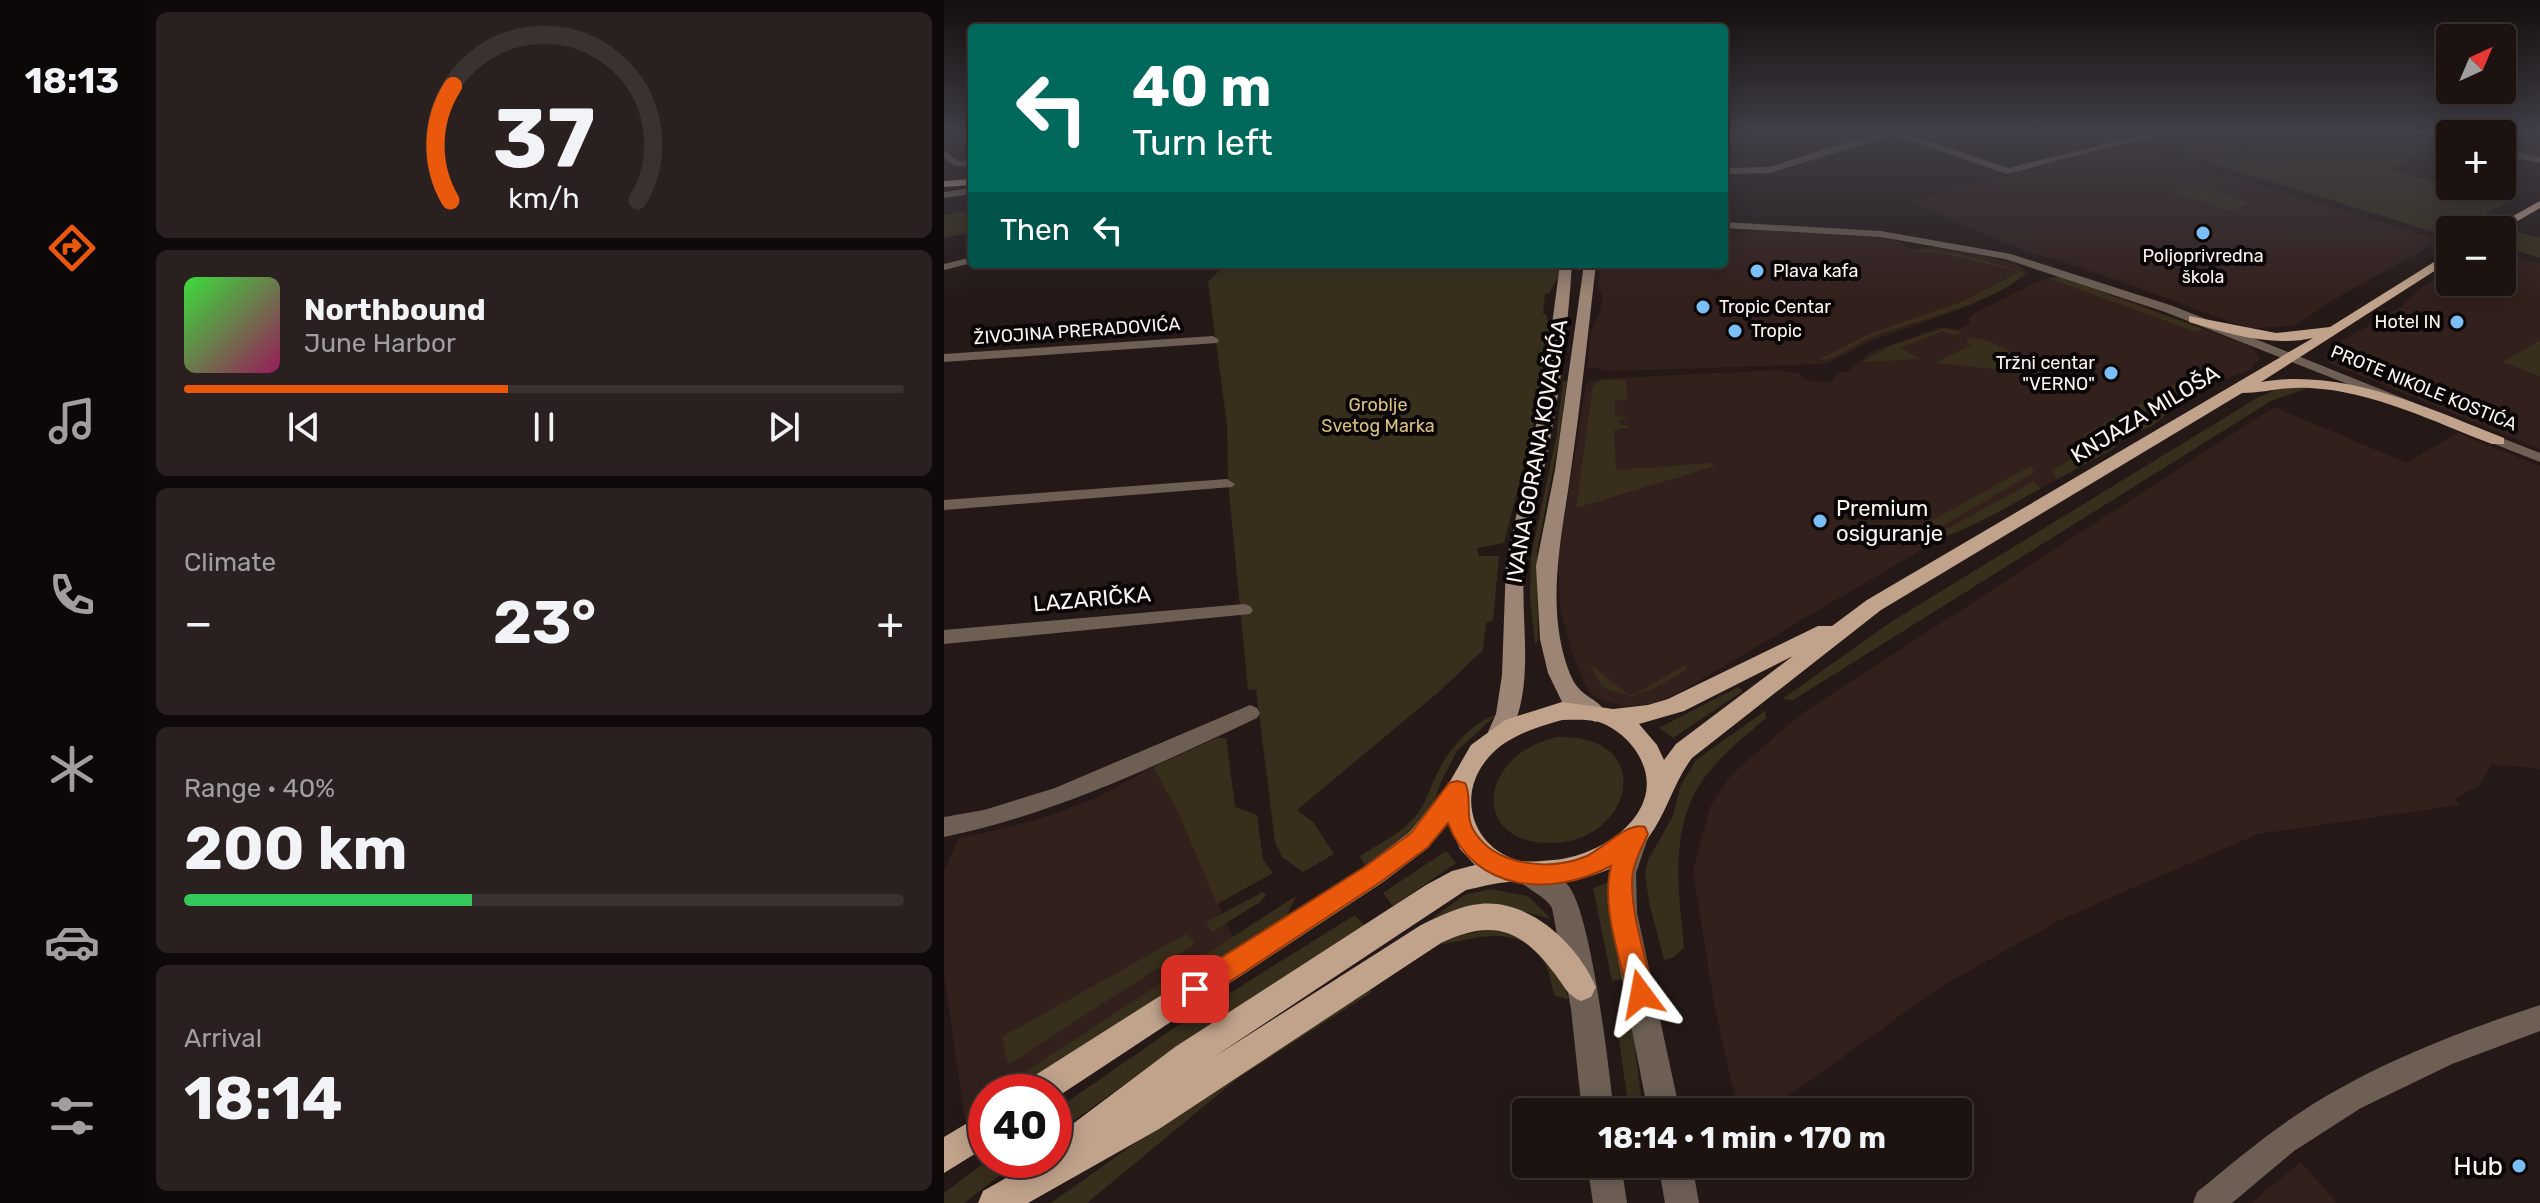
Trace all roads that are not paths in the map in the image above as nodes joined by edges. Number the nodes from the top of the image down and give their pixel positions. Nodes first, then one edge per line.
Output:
1 (968, 192) edge
2 (944, 195) edge
3 (2540, 204) edge
4 (2516, 218) edge
5 (1728, 225) edge
6 (968, 261) edge
7 (2436, 265) edge
8 (944, 267) edge
9 (1566, 268) edge
10 (1589, 268) edge
11 (2194, 319) junction
12 (2341, 324) junction
13 (1213, 340) dead end
14 (2293, 357) junction
15 (944, 358) edge
16 (2226, 395) junction
17 (2498, 441) junction
18 (2540, 458) edge
19 (1227, 484) dead end
20 (944, 505) edge
21 (1244, 610) dead end
22 (1864, 612) junction
23 (944, 637) edge
24 (1250, 713) dead end
25 (1603, 715) junction
26 (1500, 732) junction
27 (1457, 790) junction
28 (1657, 797) junction
29 (944, 827) edge
30 (1637, 834) junction
31 (1519, 872) junction
32 (1581, 987) junction
33 (2540, 1018) edge
34 (1065, 1074) edge
35 (1596, 1098) edge
36 (1661, 1098) edge
37 (968, 1140) edge
38 (1072, 1144) edge
39 (944, 1157) edge
40 (1027, 1178) edge
41 (1606, 1178) edge
42 (1678, 1178) edge
43 (995, 1203) edge
44 (1610, 1203) edge
45 (1682, 1203) edge
46 (2208, 1203) edge

1 - 2 street
3 - 4 main road
5 - 11 street, PROTE NIKOLE KOSTIĆA
6 - 8 street
7 - 12 main road, KNJAZA MILOŠA
9 - 26 main road, IVANA GORANA KOVAČIĆA
10 - 25 main road, IVANA GORANA KOVAČIĆA
11 - 12 main road
11 - 14 street, PROTE NIKOLE KOSTIĆA
12 - 14 main road, KNJAZA MILOŠA
13 - 15 street, ŽIVOJINA PRERADOVIĆA
14 - 16 main road, KNJAZA MILOŠA
14 - 17 street, PROTE NIKOLE KOSTIĆA
16 - 17 main road
16 - 22 main road, KNJAZA MILOŠA
17 - 18 street, PROTE NIKOLE KOSTIĆA
19 - 20 street
21 - 23 street, LAZARIČKA
22 - 25 main road, KNJAZA MILOŠA
22 - 28 main road, KNJAZA MILOŠA
24 - 29 street
25 - 26 main road
25 - 28 main road
26 - 27 main road
27 - 31 main road
27 - 34 main road
28 - 30 main road
30 - 31 main road
30 - 36 street
31 - 32 street
31 - 38 main road
32 - 35 street
32 - 43 main road
33 - 46 street
37 - 39 main road
40 - 43 main road
41 - 44 street
42 - 45 street

